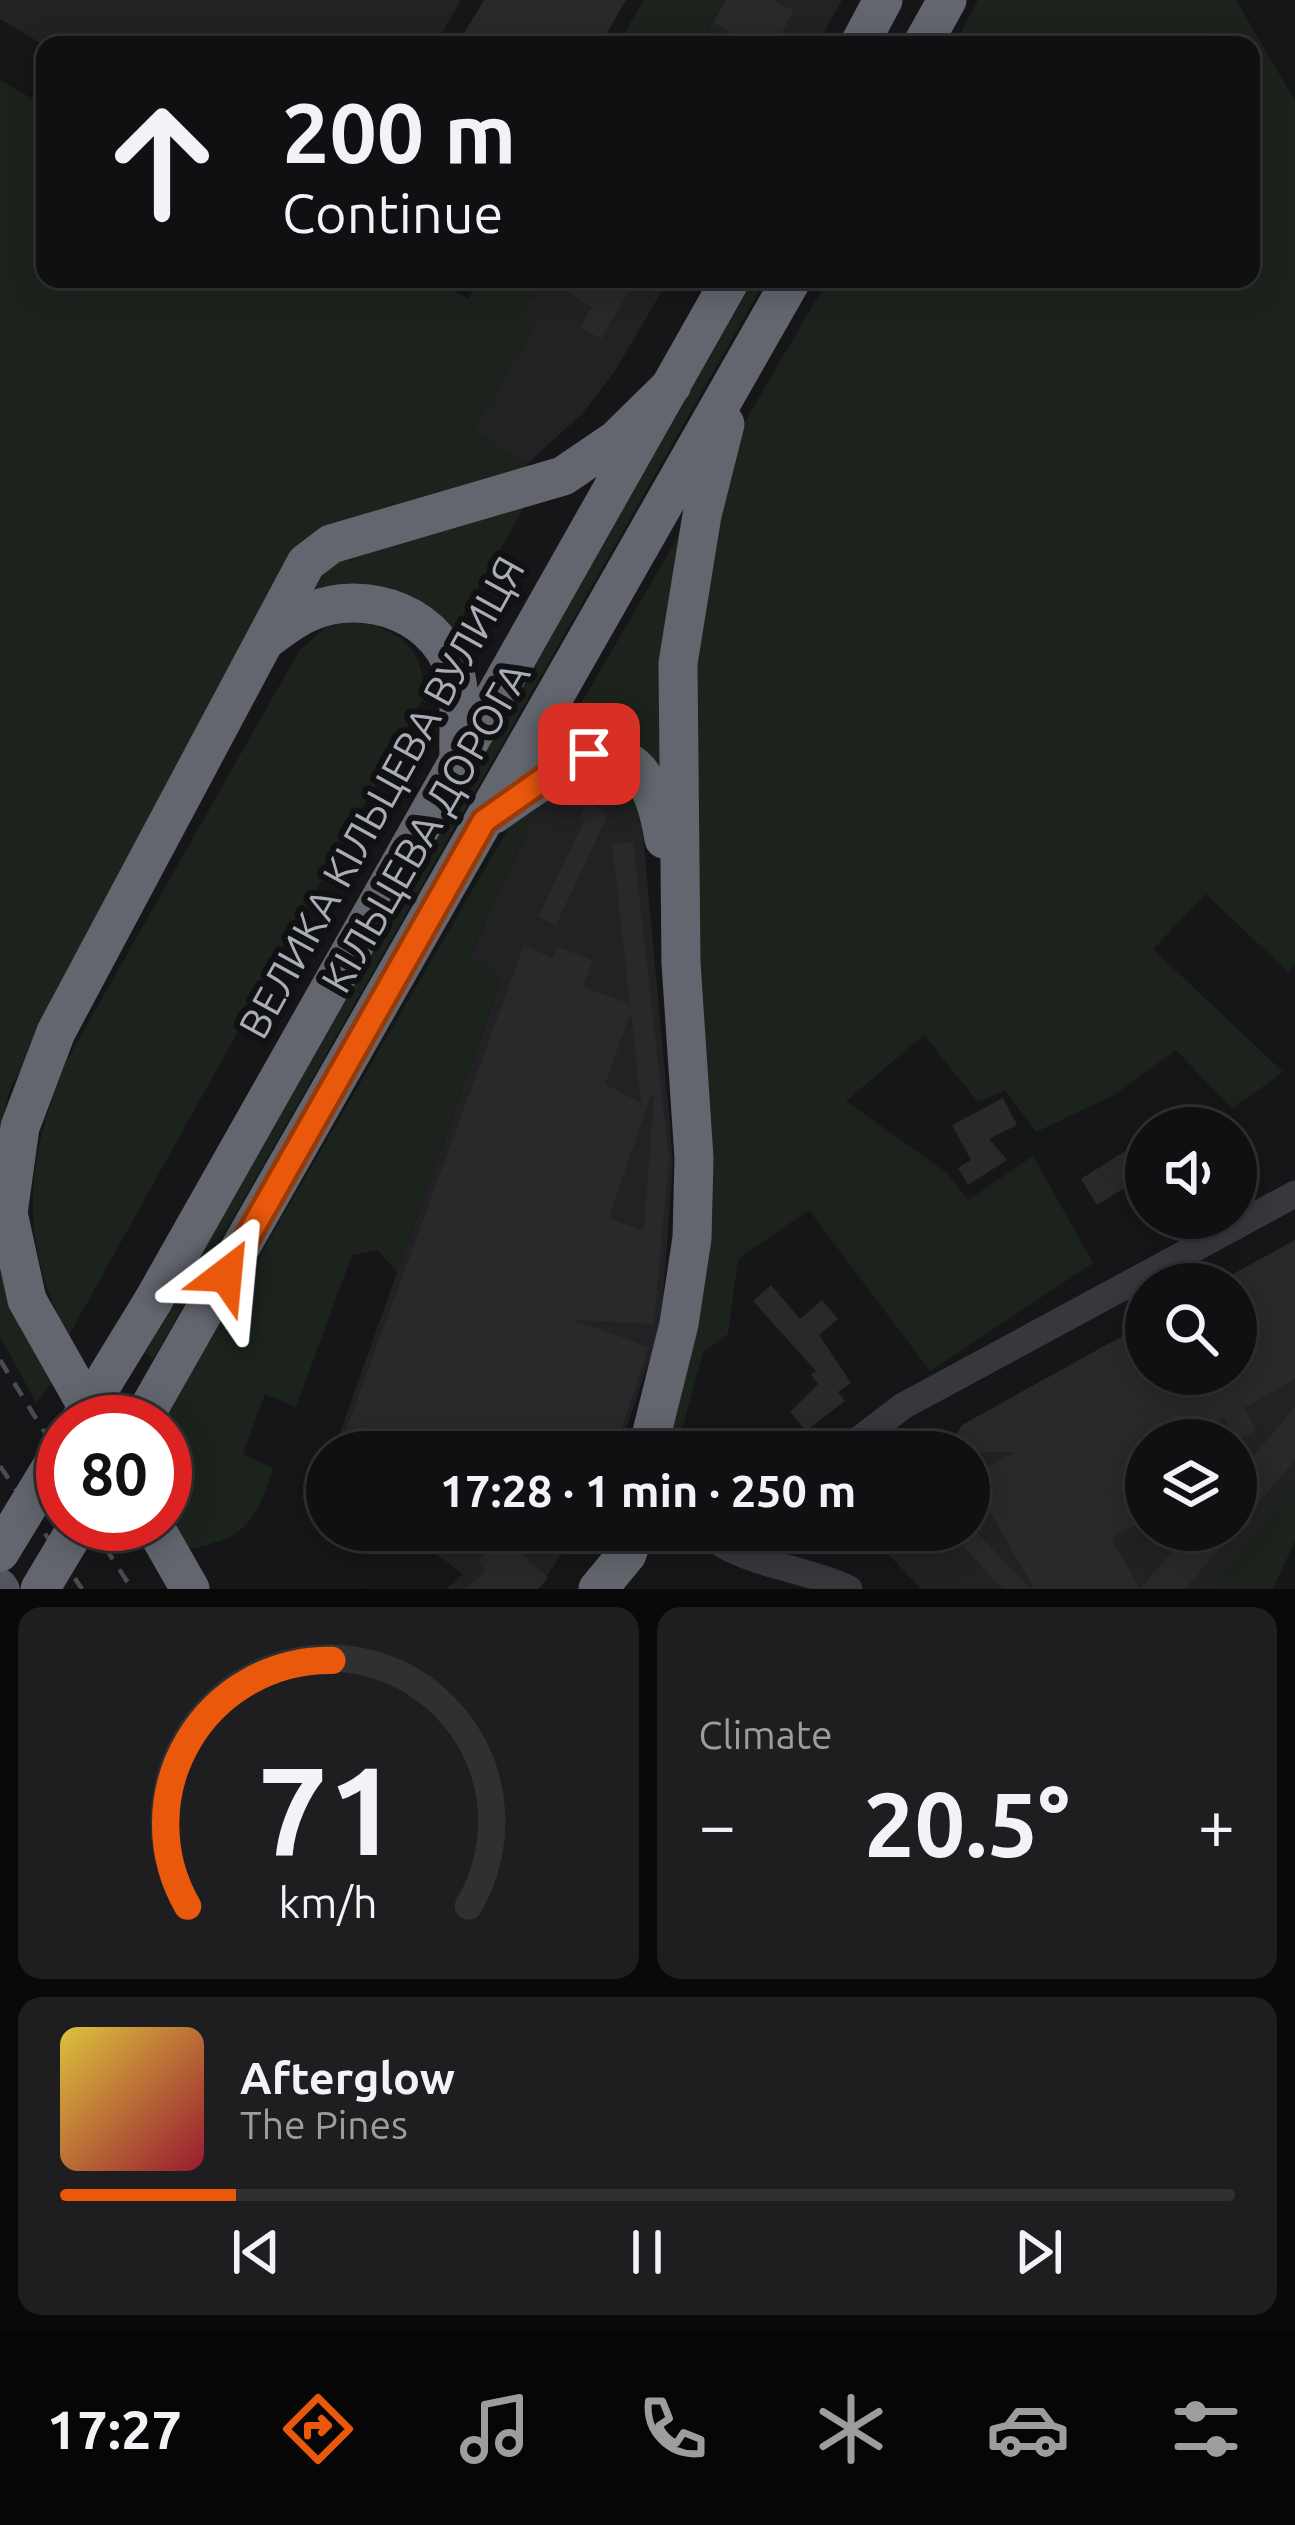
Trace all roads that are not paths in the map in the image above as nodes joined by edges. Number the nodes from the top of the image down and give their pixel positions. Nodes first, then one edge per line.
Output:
1 (883, 0) edge
2 (947, 0) edge
3 (864, 36) edge
4 (927, 36) edge
5 (726, 288) edge
6 (787, 288) edge
7 (737, 376) junction
8 (671, 385) junction
9 (263, 642) junction
10 (458, 759) junction
11 (484, 821) junction
12 (681, 963) junction
13 (1295, 1194) edge
14 (81, 1395) edge
15 (95, 1395) edge
16 (157, 1395) edge
17 (652, 1431) edge
18 (870, 1431) edge
19 (36, 1493) edge
20 (63, 1551) edge
21 (168, 1551) edge
22 (628, 1551) edge
23 (747, 1551) edge
24 (0, 1552) edge
25 (40, 1589) edge
26 (190, 1589) edge
27 (598, 1589) edge
28 (849, 1589) edge

1 - 3 highway
2 - 4 highway
5 - 8 highway, ВЕЛИКА КІЛЬЦЕВА ВУЛИЦЯ
6 - 7 highway, КІЛЬЦЕВА ДОРОГА
7 - 11 highway, КІЛЬЦЕВА ДОРОГА
7 - 12 highway
8 - 9 highway
8 - 10 highway, ВЕЛИКА КІЛЬЦЕВА ВУЛИЦЯ
9 - 10 highway
9 - 14 highway
10 - 15 highway, ВЕЛИКА КІЛЬЦЕВА ВУЛИЦЯ, bridge
11 - 12 highway
11 - 16 highway, КІЛЬЦЕВА ДОРОГА
12 - 17 highway
13 - 18 street
19 - 24 highway, bridge
20 - 25 highway, bridge
21 - 26 highway
22 - 27 highway
23 - 28 street

